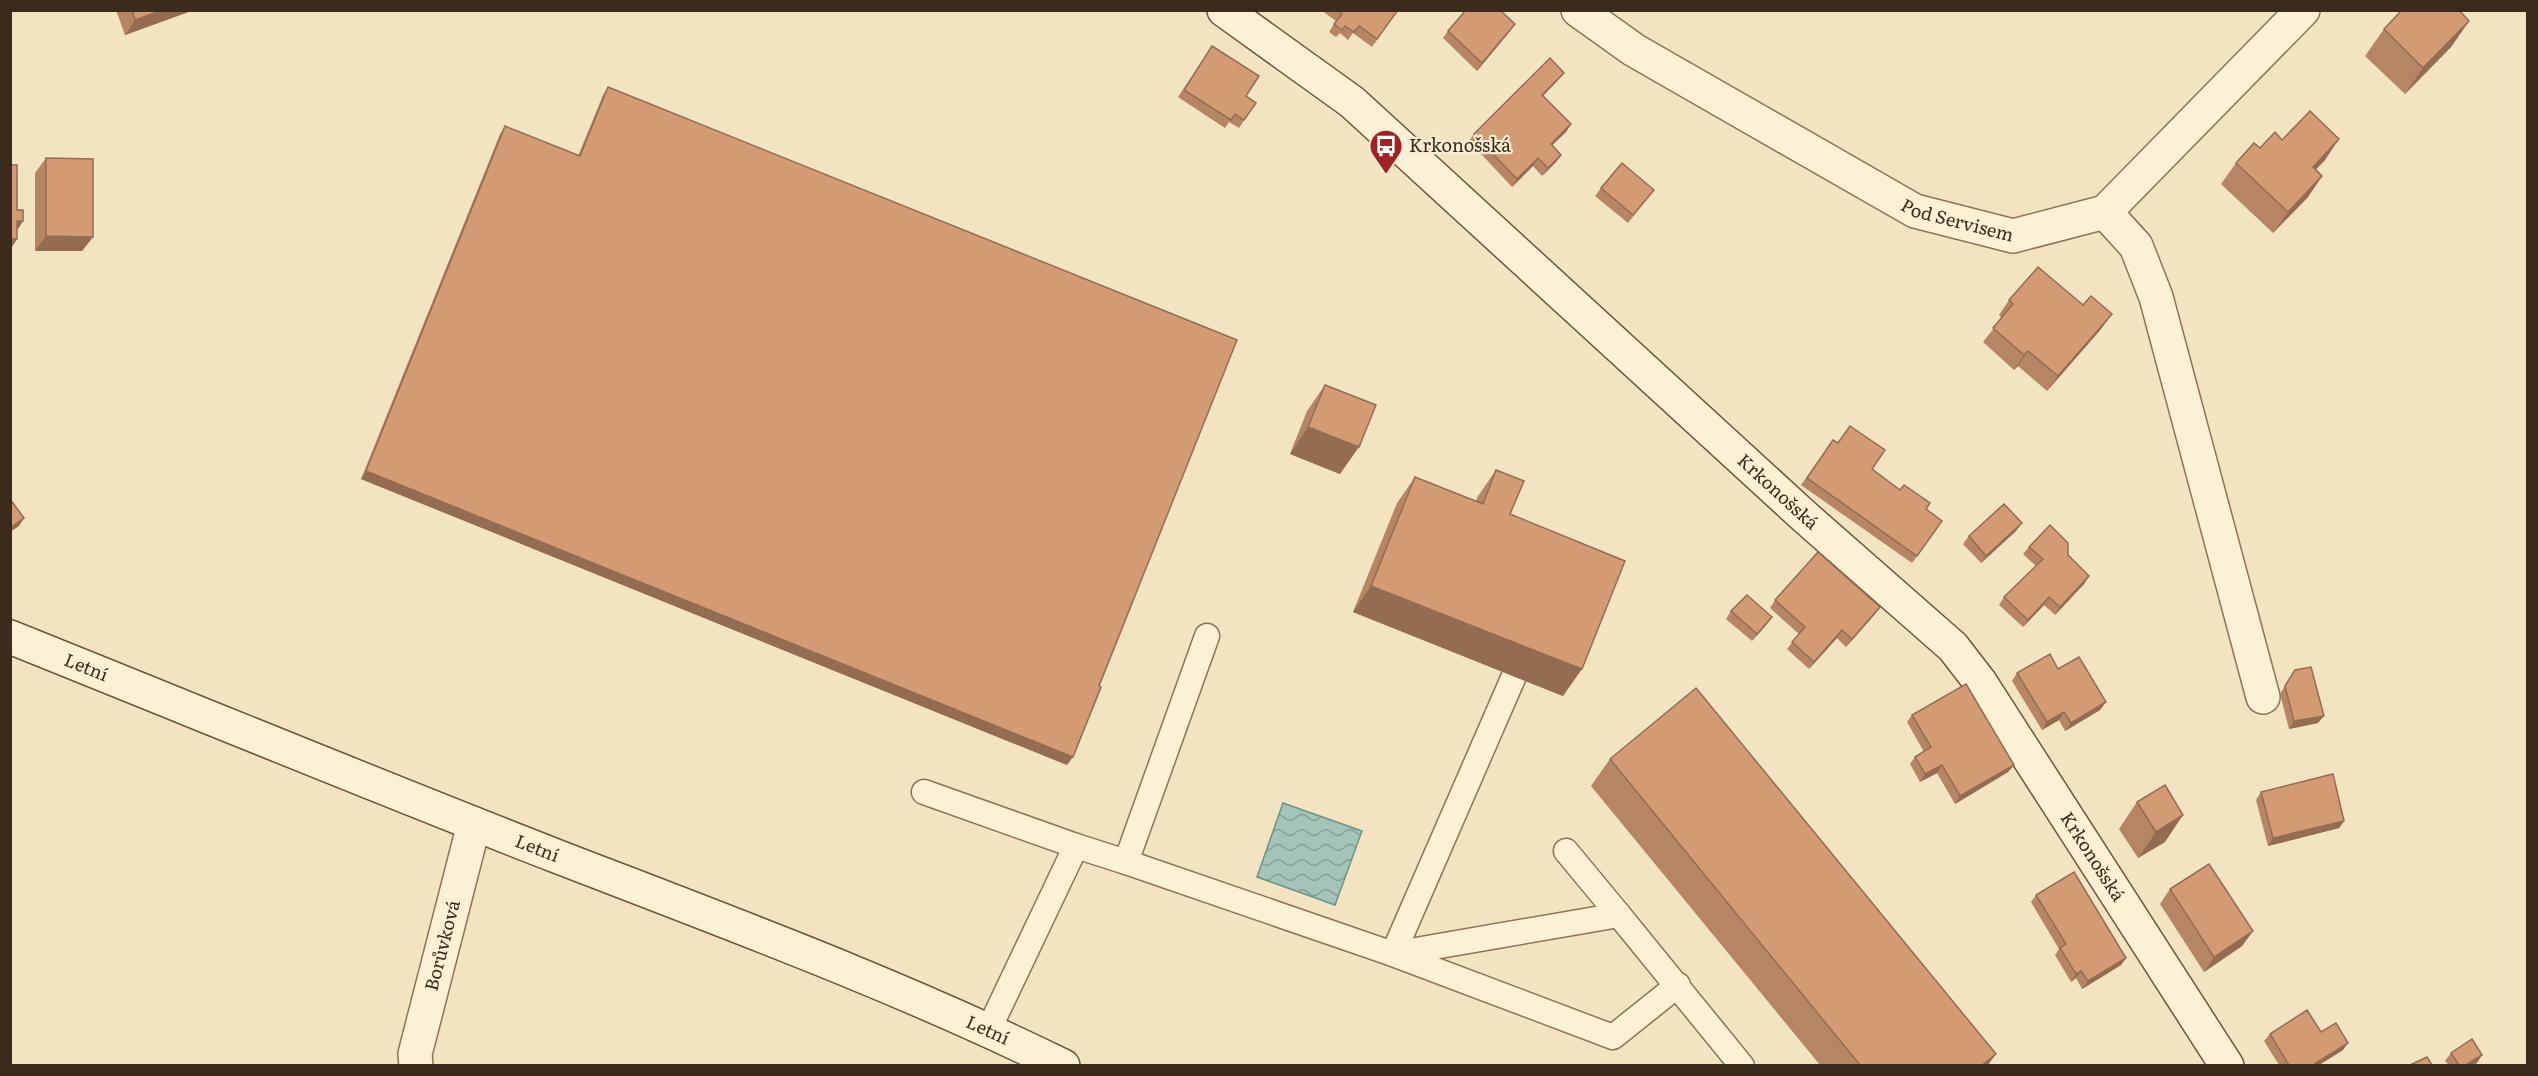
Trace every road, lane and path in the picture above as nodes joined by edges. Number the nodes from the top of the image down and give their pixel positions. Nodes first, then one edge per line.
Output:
1 (1224, 10) edge
2 (1578, 10) edge
3 (2303, 10) edge
4 (2105, 212) junction
5 (1207, 636) dead end
6 (10, 637) edge
7 (1514, 676) edge
8 (2263, 697) dead end
9 (924, 792) dead end
10 (474, 824) junction
11 (1076, 846) junction
12 (1566, 851) dead end
13 (1126, 862) junction
14 (1619, 915) junction
15 (1393, 954) junction
16 (1678, 985) junction
17 (989, 1029) junction
18 (416, 1065) edge
19 (1063, 1065) edge
20 (1742, 1065) edge
21 (2227, 1065) edge

1 - 21 street, Krkonošská
2 - 4 street, Pod Servisem
3 - 4 street
4 - 8 street
5 - 13 lane
6 - 10 street, Letní
7 - 15 lane
9 - 11 lane
10 - 17 street, Letní
10 - 18 street, Borůvková
11 - 13 lane
11 - 17 lane
12 - 14 lane
13 - 15 lane
14 - 15 lane
14 - 16 lane
15 - 16 lane
16 - 20 lane
17 - 19 street, Letní

